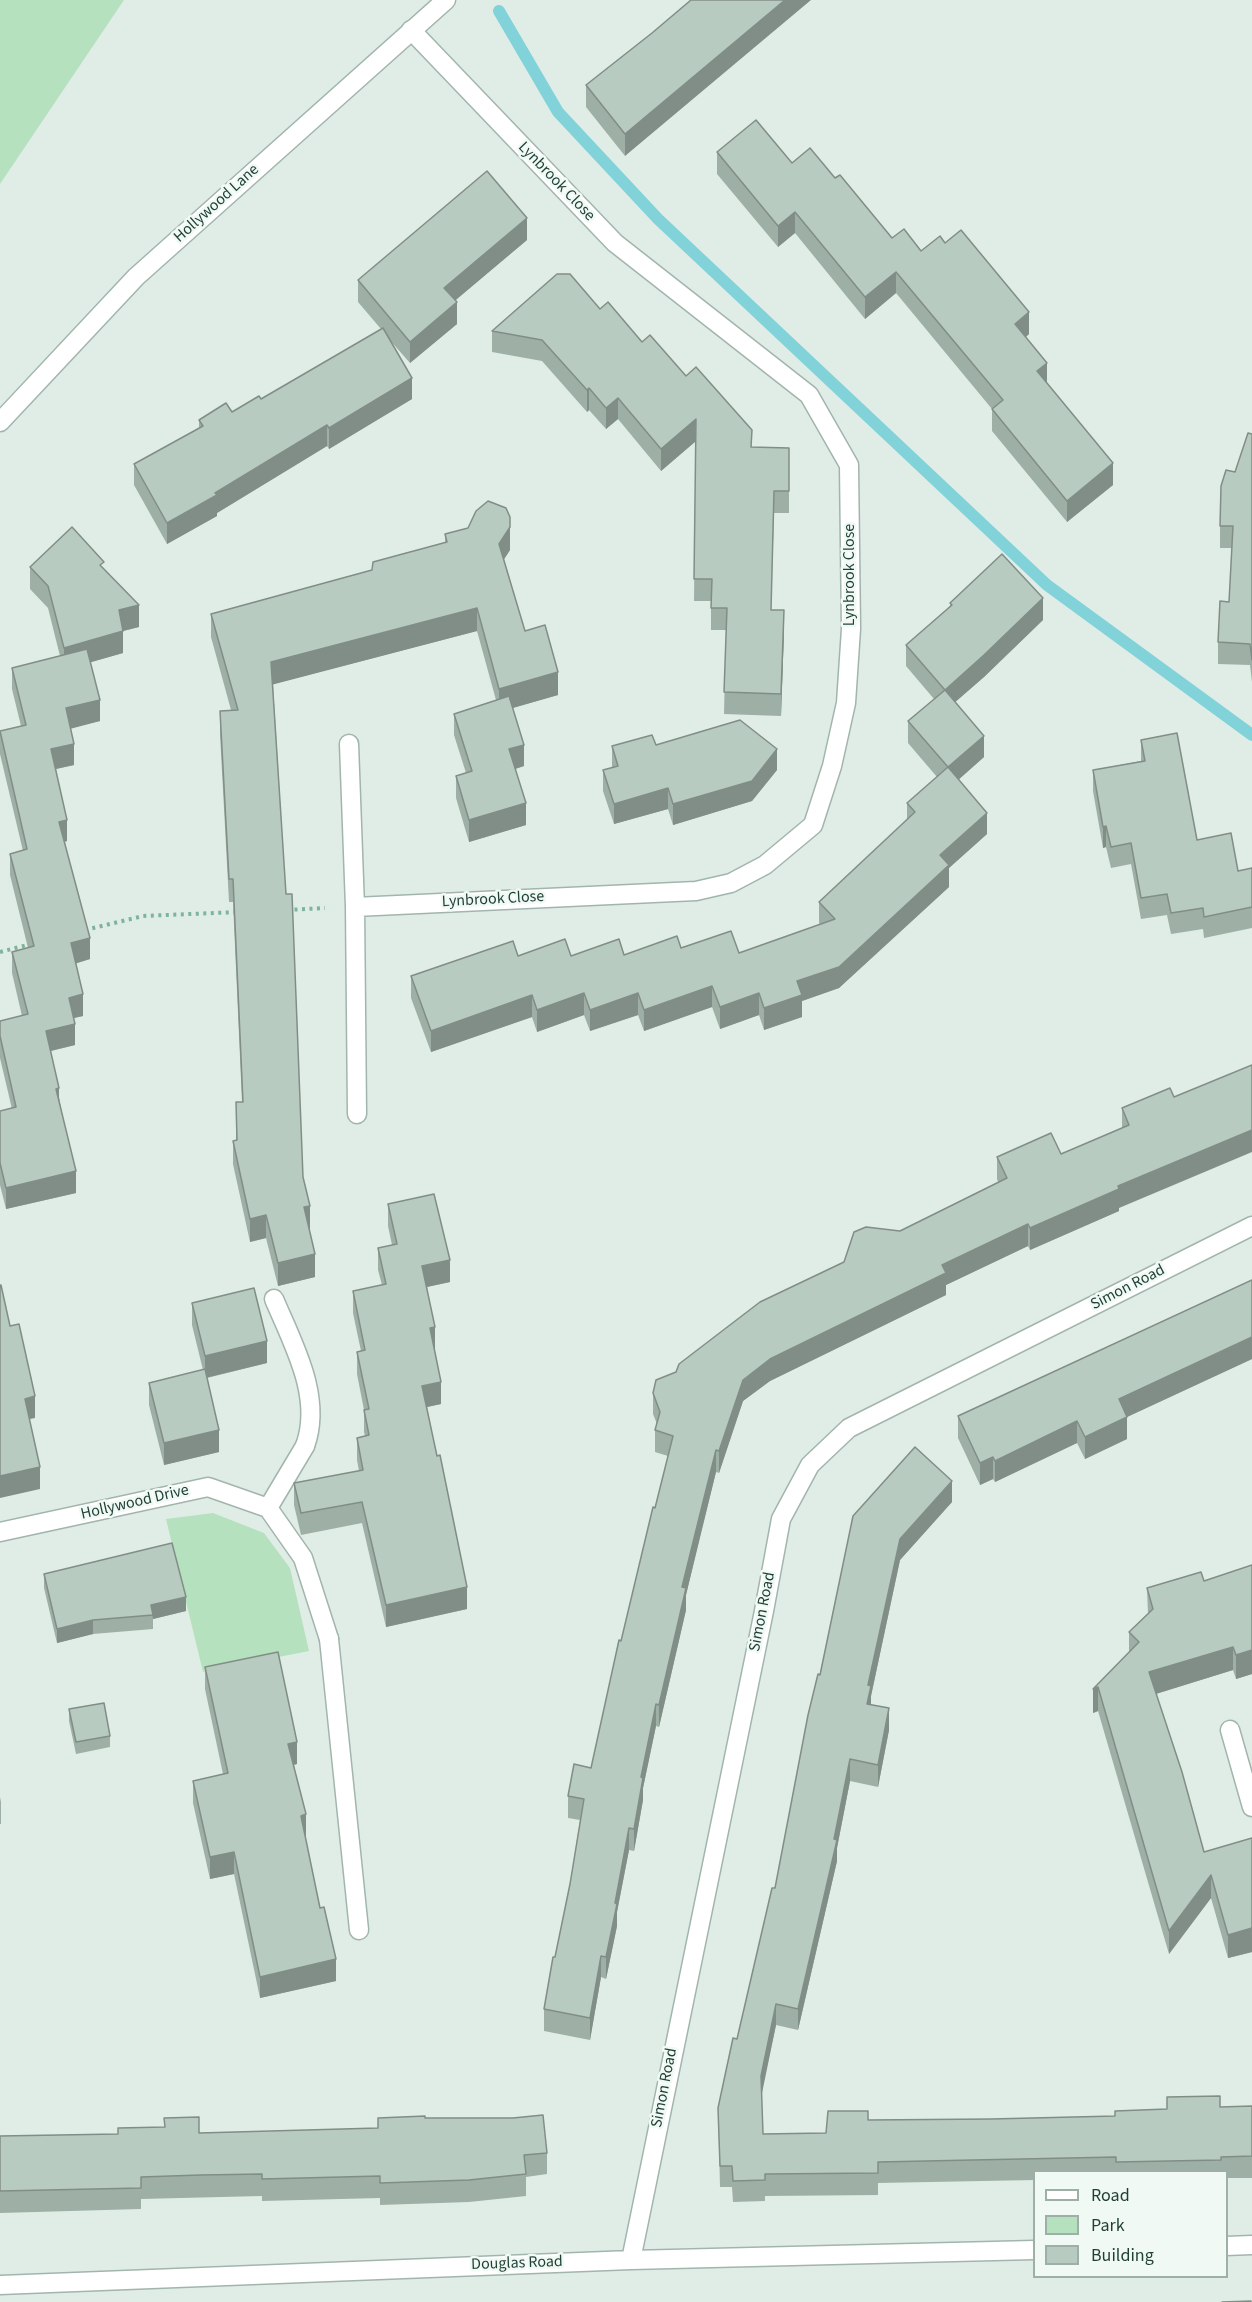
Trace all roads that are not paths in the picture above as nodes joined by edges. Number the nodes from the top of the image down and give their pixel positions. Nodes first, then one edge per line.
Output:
1 (446, 0) edge
2 (411, 30) junction
3 (0, 422) edge
4 (349, 744) dead end
5 (355, 907) junction
6 (357, 1114) dead end
7 (1252, 1226) edge
8 (274, 1299) dead end
9 (268, 1508) junction
10 (0, 1532) edge
11 (1230, 1730) dead end
12 (1250, 1788) edge
13 (1252, 1807) edge
14 (358, 1930) dead end
15 (1252, 2245) edge
16 (1228, 2246) edge
17 (1033, 2250) edge
18 (631, 2260) junction
19 (0, 2285) edge

1 - 2 street, Hollywood Lane
2 - 3 street, Hollywood Lane
2 - 5 street, Lynbrook Close
4 - 5 street
5 - 6 street
7 - 18 street, Simon Road
8 - 9 street
9 - 10 street, Hollywood Drive
9 - 14 street
11 - 12 street
12 - 13 street
15 - 16 street
17 - 18 street, Douglas Road
18 - 19 street, Douglas Road

